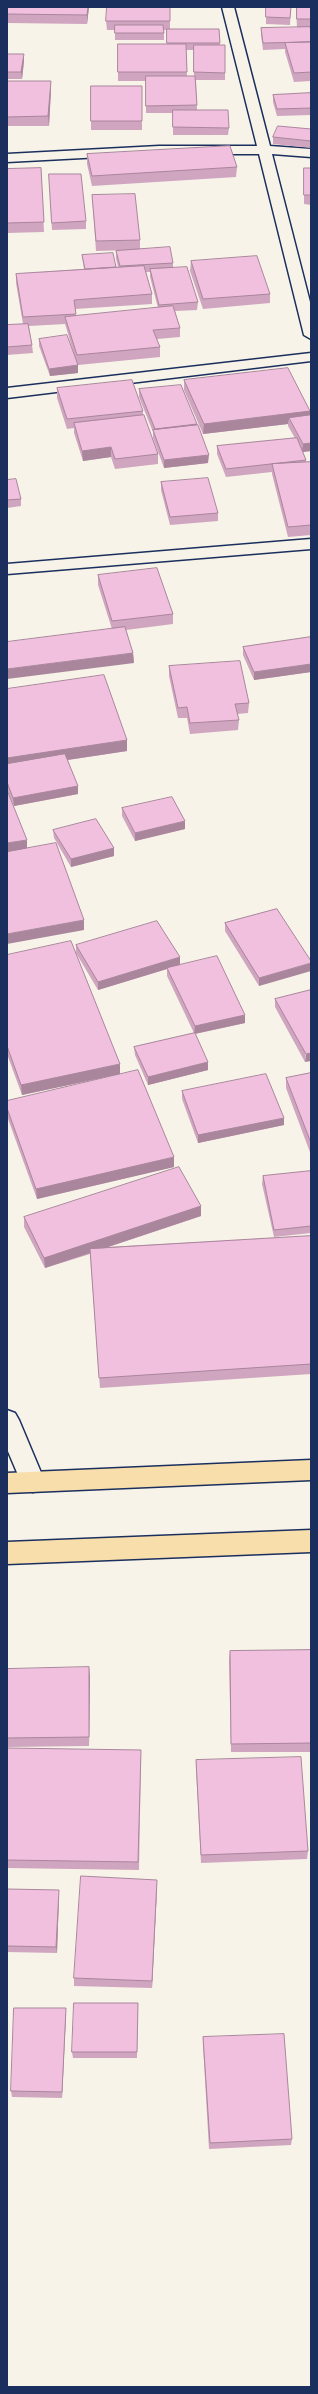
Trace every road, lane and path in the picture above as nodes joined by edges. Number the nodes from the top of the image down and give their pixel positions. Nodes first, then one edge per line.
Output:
1 (228, 7) edge
2 (263, 149) junction
3 (311, 153) edge
4 (7, 158) edge
5 (311, 335) edge
6 (311, 357) edge
7 (7, 393) edge
8 (311, 544) edge
9 (7, 569) edge
10 (7, 1420) edge
11 (311, 1470) edge
12 (33, 1482) junction
13 (7, 1483) edge
14 (311, 1541) edge
15 (7, 1552) edge

1 - 2 street
2 - 3 street
2 - 4 street
2 - 5 street
6 - 7 street
8 - 9 street
10 - 12 street
11 - 12 main road
12 - 13 main road
14 - 15 main road

